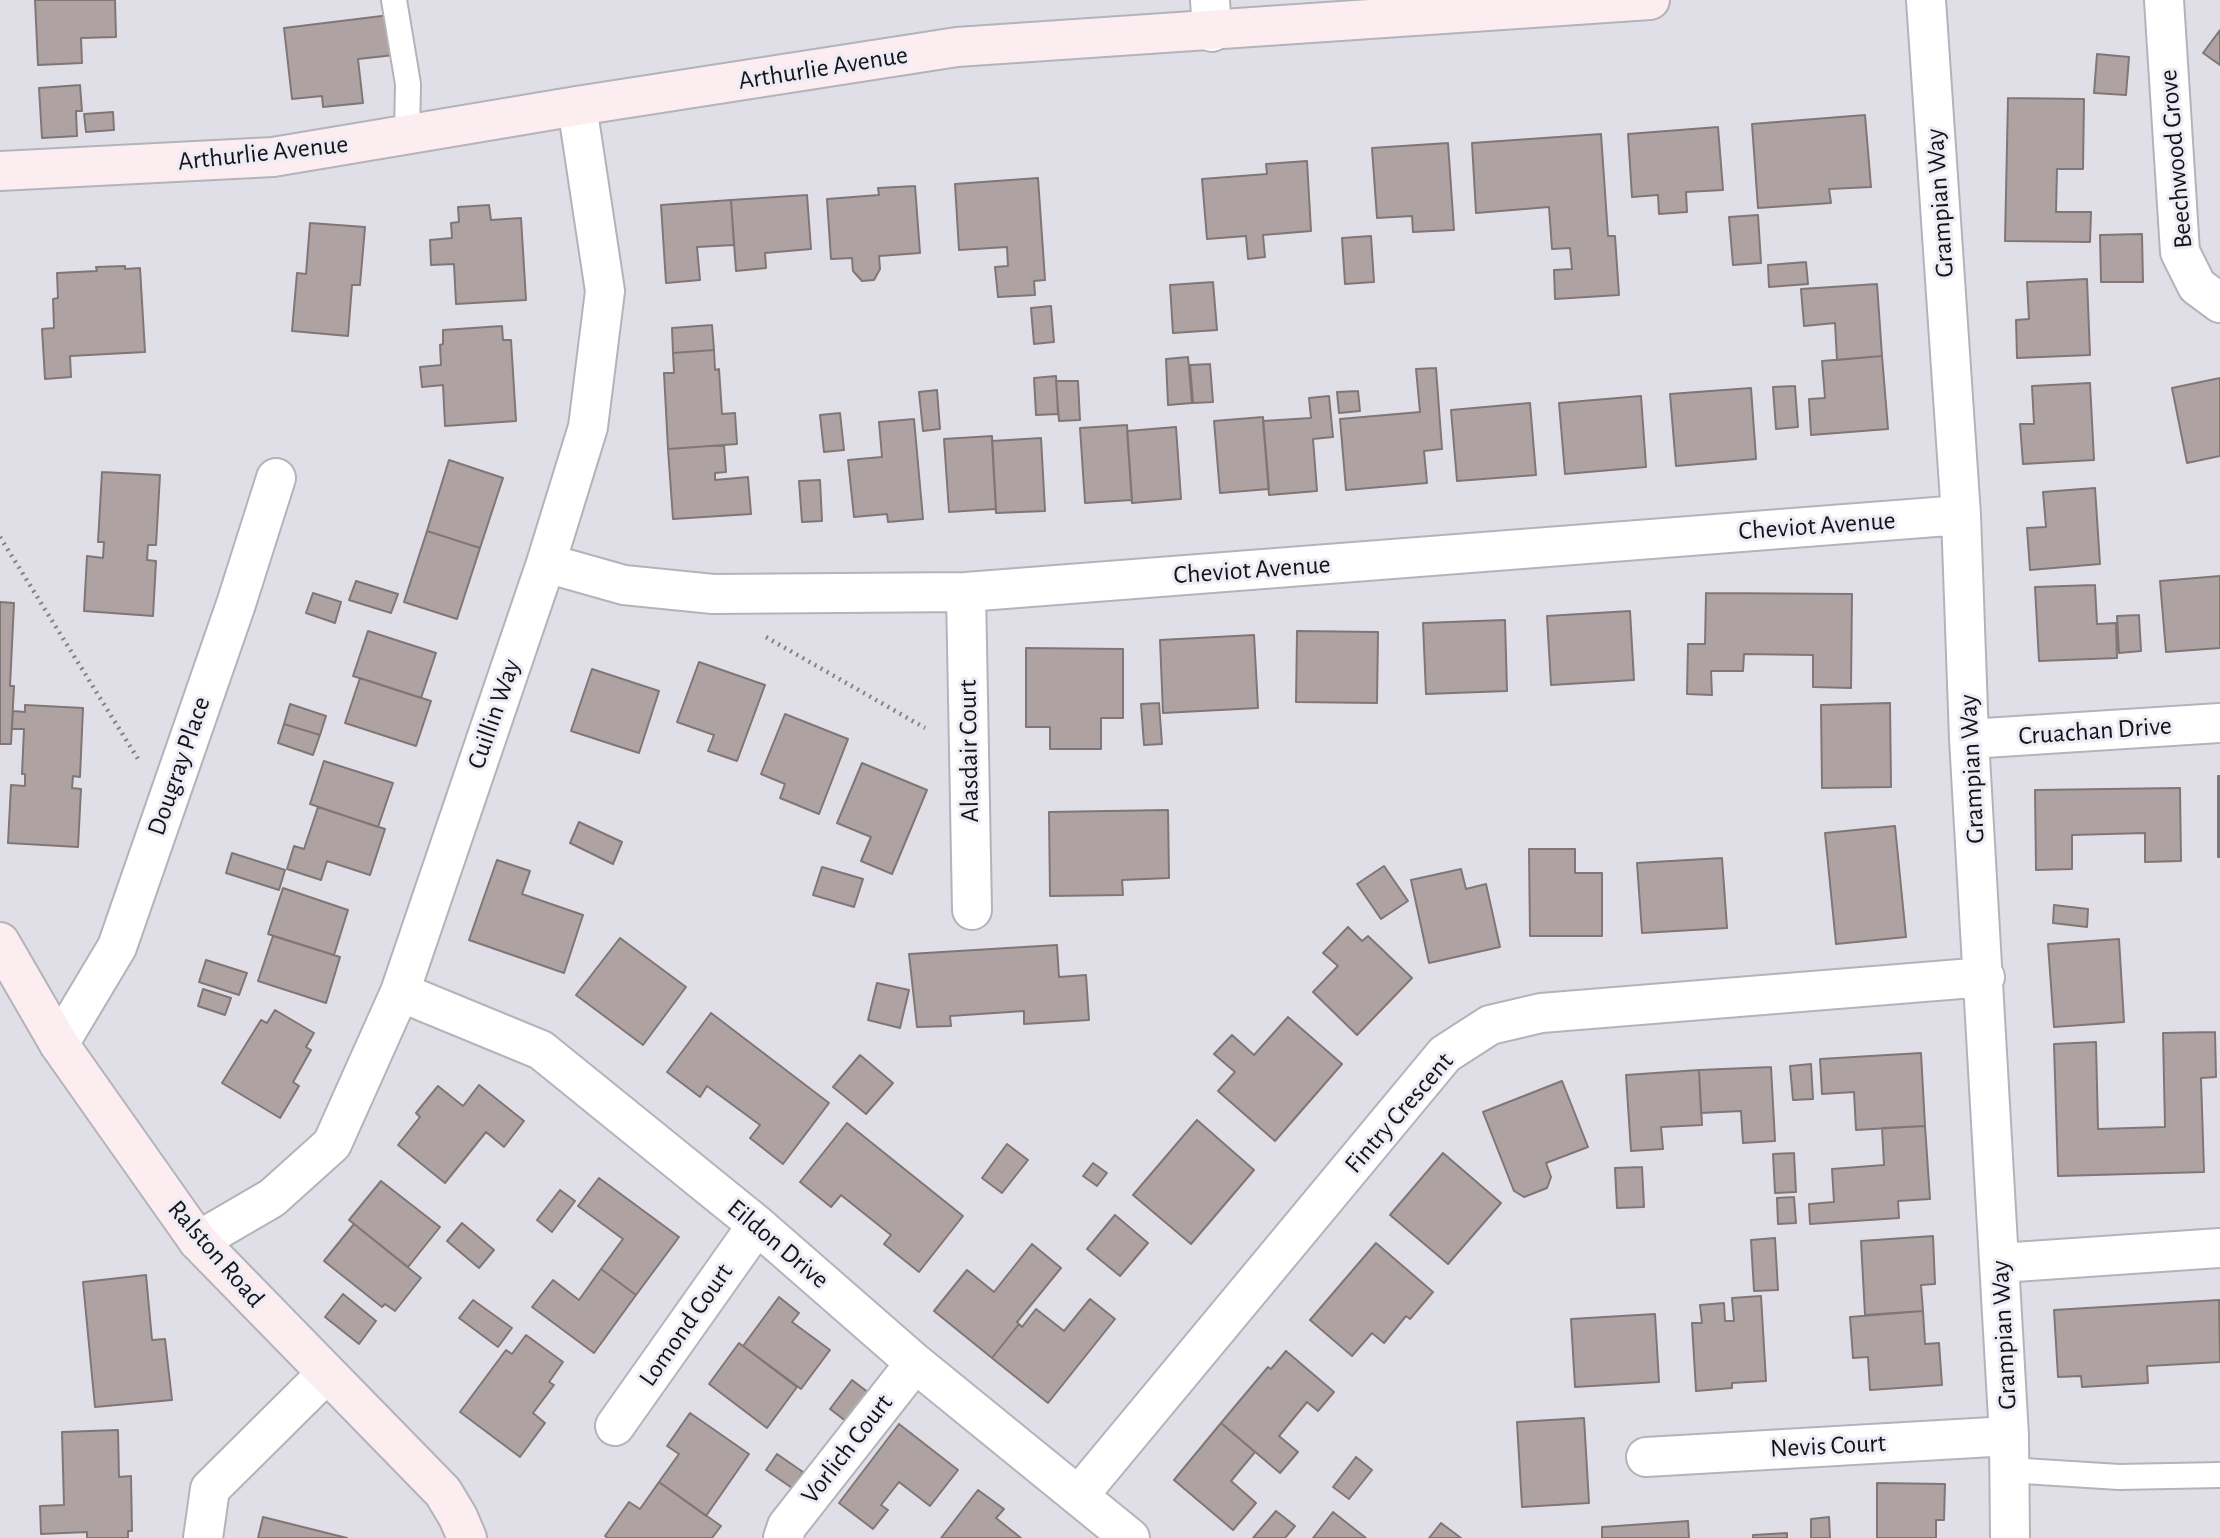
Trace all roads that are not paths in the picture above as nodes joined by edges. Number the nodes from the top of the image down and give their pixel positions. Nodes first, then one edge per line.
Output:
1 (394, 0) edge
2 (1650, 0) edge
3 (1926, 0) edge
4 (2164, 0) edge
5 (1211, 16) edge
6 (577, 106) junction
7 (407, 135) junction
8 (0, 171) edge
9 (2220, 303) edge
10 (276, 478) dead end
11 (1961, 515) junction
12 (545, 563) junction
13 (966, 592) junction
14 (2220, 723) edge
15 (1969, 738) junction
16 (972, 910) dead end
17 (0, 942) edge
18 (1984, 977) junction
19 (400, 992) junction
20 (59, 1044) junction
21 (757, 1225) junction
22 (198, 1241) junction
23 (2220, 1248) edge
24 (2000, 1263) junction
25 (915, 1363) junction
26 (326, 1374) junction
27 (615, 1426) dead end
28 (2009, 1453) junction
29 (1646, 1457) dead end
30 (2220, 1475) edge
31 (1079, 1495) junction
32 (203, 1538) edge
33 (467, 1538) edge
34 (783, 1538) edge
35 (1130, 1538) edge
36 (2010, 1538) edge

1 - 7 lane
2 - 5 street, Arthurlie Avenue
3 - 11 street, Grampian Way
4 - 9 street, Beechwood Grove
5 - 6 street, Arthurlie Avenue
6 - 7 street, Arthurlie Avenue
6 - 12 street, Cuillin Way
7 - 8 street, Arthurlie Avenue
10 - 20 street, Dougray Place
11 - 13 street, Cheviot Avenue
11 - 15 street, Grampian Way
12 - 13 street, Cheviot Avenue
12 - 19 street, Cuillin Way
13 - 16 street, Alasdair Court
14 - 15 street, Cruachan Drive
15 - 18 street, Grampian Way
17 - 20 street, Ralston Road
18 - 24 street, Grampian Way
18 - 31 street, Fintry Crescent
19 - 21 street, Eildon Drive
19 - 22 street, Cuillin Way
20 - 22 street, Ralston Road
21 - 25 street, Eildon Drive
21 - 27 street, Lomond Court
22 - 26 street, Ralston Road
23 - 24 street
24 - 28 street, Grampian Way
25 - 31 street, Eildon Drive
25 - 34 street, Vorlich Court
26 - 32 street
26 - 33 street, Ralston Road
28 - 29 street, Nevis Court
28 - 30 lane
28 - 36 street, Grampian Way
31 - 35 street, Eildon Drive

